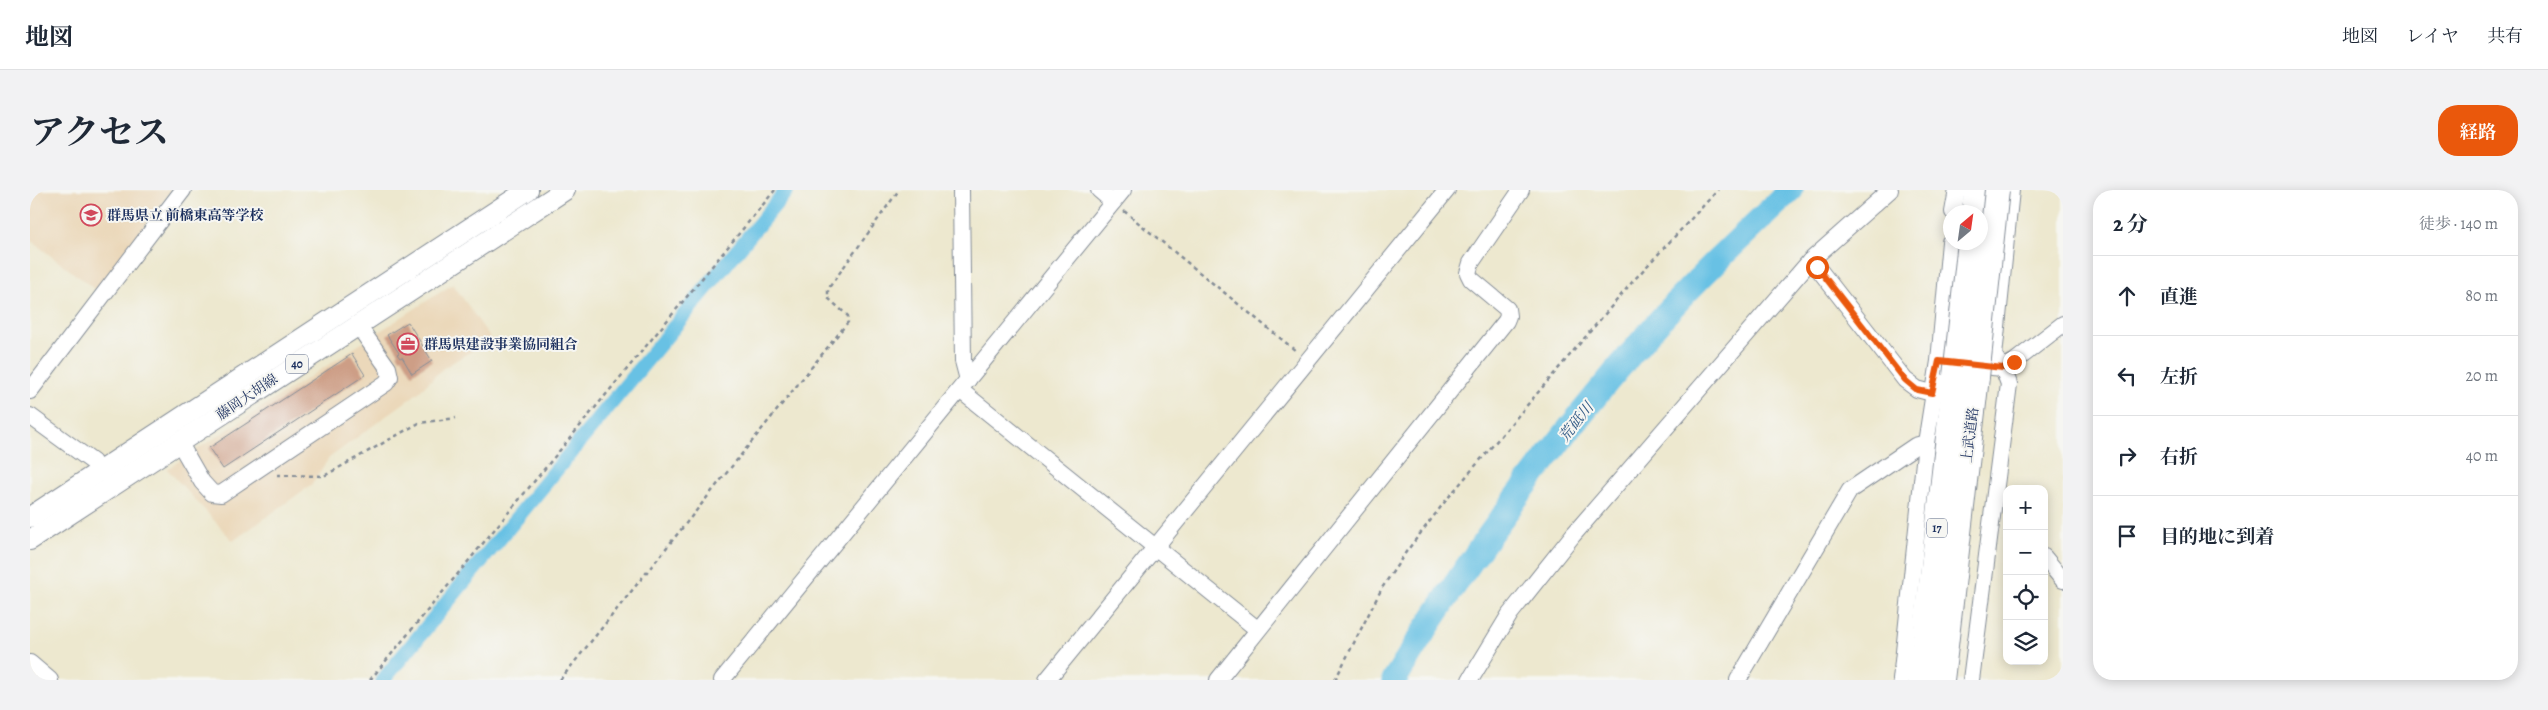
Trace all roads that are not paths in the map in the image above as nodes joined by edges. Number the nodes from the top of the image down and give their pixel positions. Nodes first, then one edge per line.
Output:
1 (183, 190) edge
2 (528, 190) edge
3 (961, 190) edge
4 (1099, 190) edge
5 (1447, 190) edge
6 (1521, 190) edge
7 (1890, 190) edge
8 (1957, 190) edge
9 (1976, 190) edge
10 (1997, 190) edge
11 (2011, 190) edge
12 (560, 191) edge
13 (1118, 196) edge
14 (1954, 205) edge
15 (1975, 205) edge
16 (1950, 250) edge
17 (1969, 250) edge
18 (1810, 261) junction
19 (358, 324) junction
20 (2063, 324) edge
21 (2003, 368) junction
22 (1957, 371) junction
23 (964, 385) junction
24 (30, 391) edge
25 (1932, 393) junction
26 (30, 416) edge
27 (179, 442) junction
28 (1926, 442) junction
29 (99, 472) junction
30 (2000, 512) edge
31 (30, 517) edge
32 (30, 540) edge
33 (1154, 548) junction
34 (2048, 561) edge
35 (2063, 580) edge
36 (1257, 630) junction
37 (30, 663) edge
38 (50, 680) edge
39 (722, 680) edge
40 (1047, 680) edge
41 (1218, 680) edge
42 (1470, 680) edge
43 (1738, 680) edge
44 (1901, 680) edge
45 (1920, 680) edge
46 (1942, 680) edge
47 (1971, 680) edge

1 - 24 street
2 - 29 main road, 藤岡大胡線 / 40
3 - 23 street
4 - 13 street
5 - 33 street
6 - 36 street
7 - 18 street
8 - 14 street
9 - 15 highway
10 - 22 highway, 上武道路 / 17, bridge
11 - 21 street
12 - 19 main road, 藤岡大胡線 / 40
13 - 23 street
16 - 22 street
17 - 22 highway, 上武道路 / 17, bridge
18 - 25 street
18 - 42 street
19 - 27 main road, 藤岡大胡線 / 40
19 - 27 street
20 - 21 street
21 - 22 street
21 - 30 street
22 - 25 street
22 - 45 highway, 上武道路 / 17
22 - 46 highway, 上武道路 / 17
23 - 33 street
23 - 39 street
25 - 28 street
26 - 29 street
27 - 32 main road, 藤岡大胡線 / 40
28 - 43 street
28 - 44 street
29 - 31 main road, 藤岡大胡線 / 40
30 - 47 street
33 - 36 street
33 - 40 street
34 - 35 street
36 - 41 street
37 - 38 street

